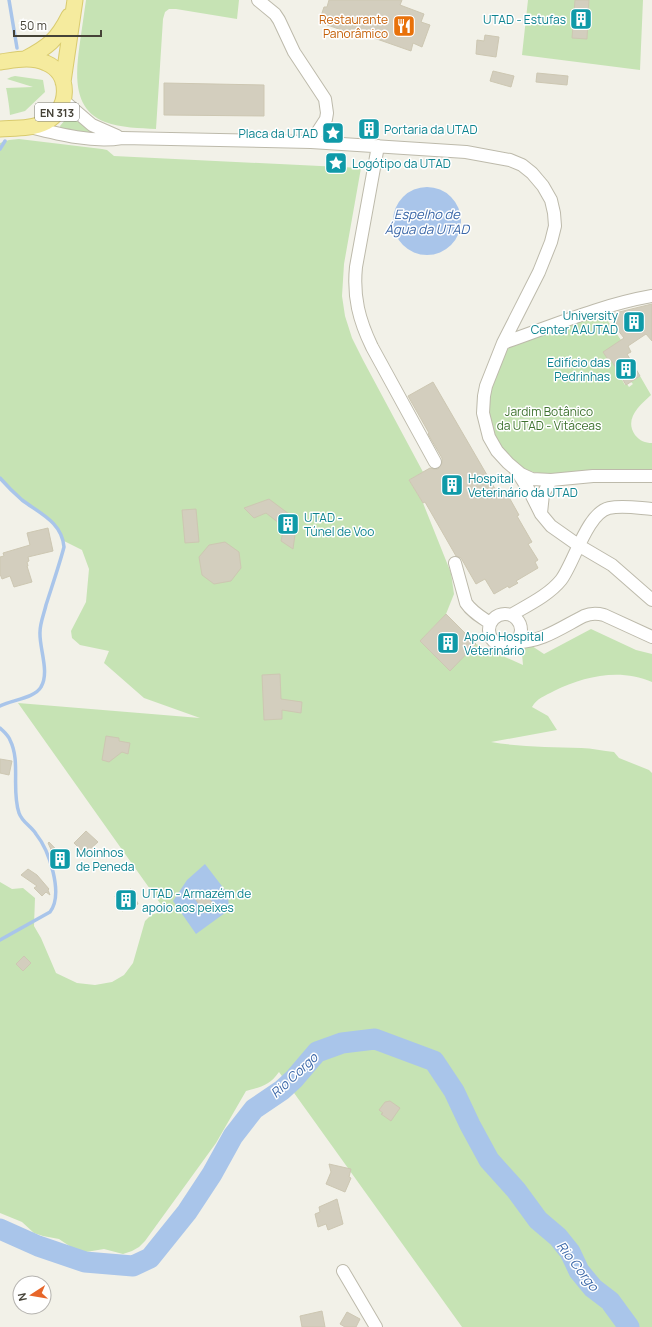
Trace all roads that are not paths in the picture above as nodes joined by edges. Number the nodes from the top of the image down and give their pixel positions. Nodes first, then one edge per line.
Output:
1 (258, 0) edge
2 (74, 2) edge
3 (25, 59) junction
4 (0, 62) edge
5 (63, 82) junction
6 (64, 100) junction
7 (29, 127) junction
8 (0, 129) edge
9 (122, 138) junction
10 (311, 142) junction
11 (378, 146) junction
12 (652, 296) edge
13 (503, 343) junction
14 (436, 462) dead end
15 (514, 469) junction
16 (652, 476) edge
17 (552, 480) junction
18 (652, 509) edge
19 (541, 514) junction
20 (578, 545) junction
21 (455, 563) dead end
22 (652, 600) edge
23 (511, 615) junction
24 (490, 623) junction
25 (652, 637) edge
26 (515, 642) junction
27 (343, 1271) dead end
28 (376, 1327) edge

1 - 10 street
2 - 3 main road, EN 313
2 - 5 main road, EN 313
3 - 4 main road, EN 313
3 - 5 main road, EN 313
5 - 6 main road, EN 313
6 - 7 main road, EN 313
6 - 9 street
7 - 8 main road, EN 313
7 - 9 street
9 - 10 street
10 - 11 street
11 - 13 street
11 - 14 street
12 - 13 street
13 - 15 street
15 - 17 street
15 - 19 street
16 - 17 street
17 - 19 street
18 - 20 street
19 - 20 street
20 - 22 street
20 - 23 street
21 - 24 street
23 - 24 street
23 - 26 street
24 - 26 street
25 - 26 street
27 - 28 street

